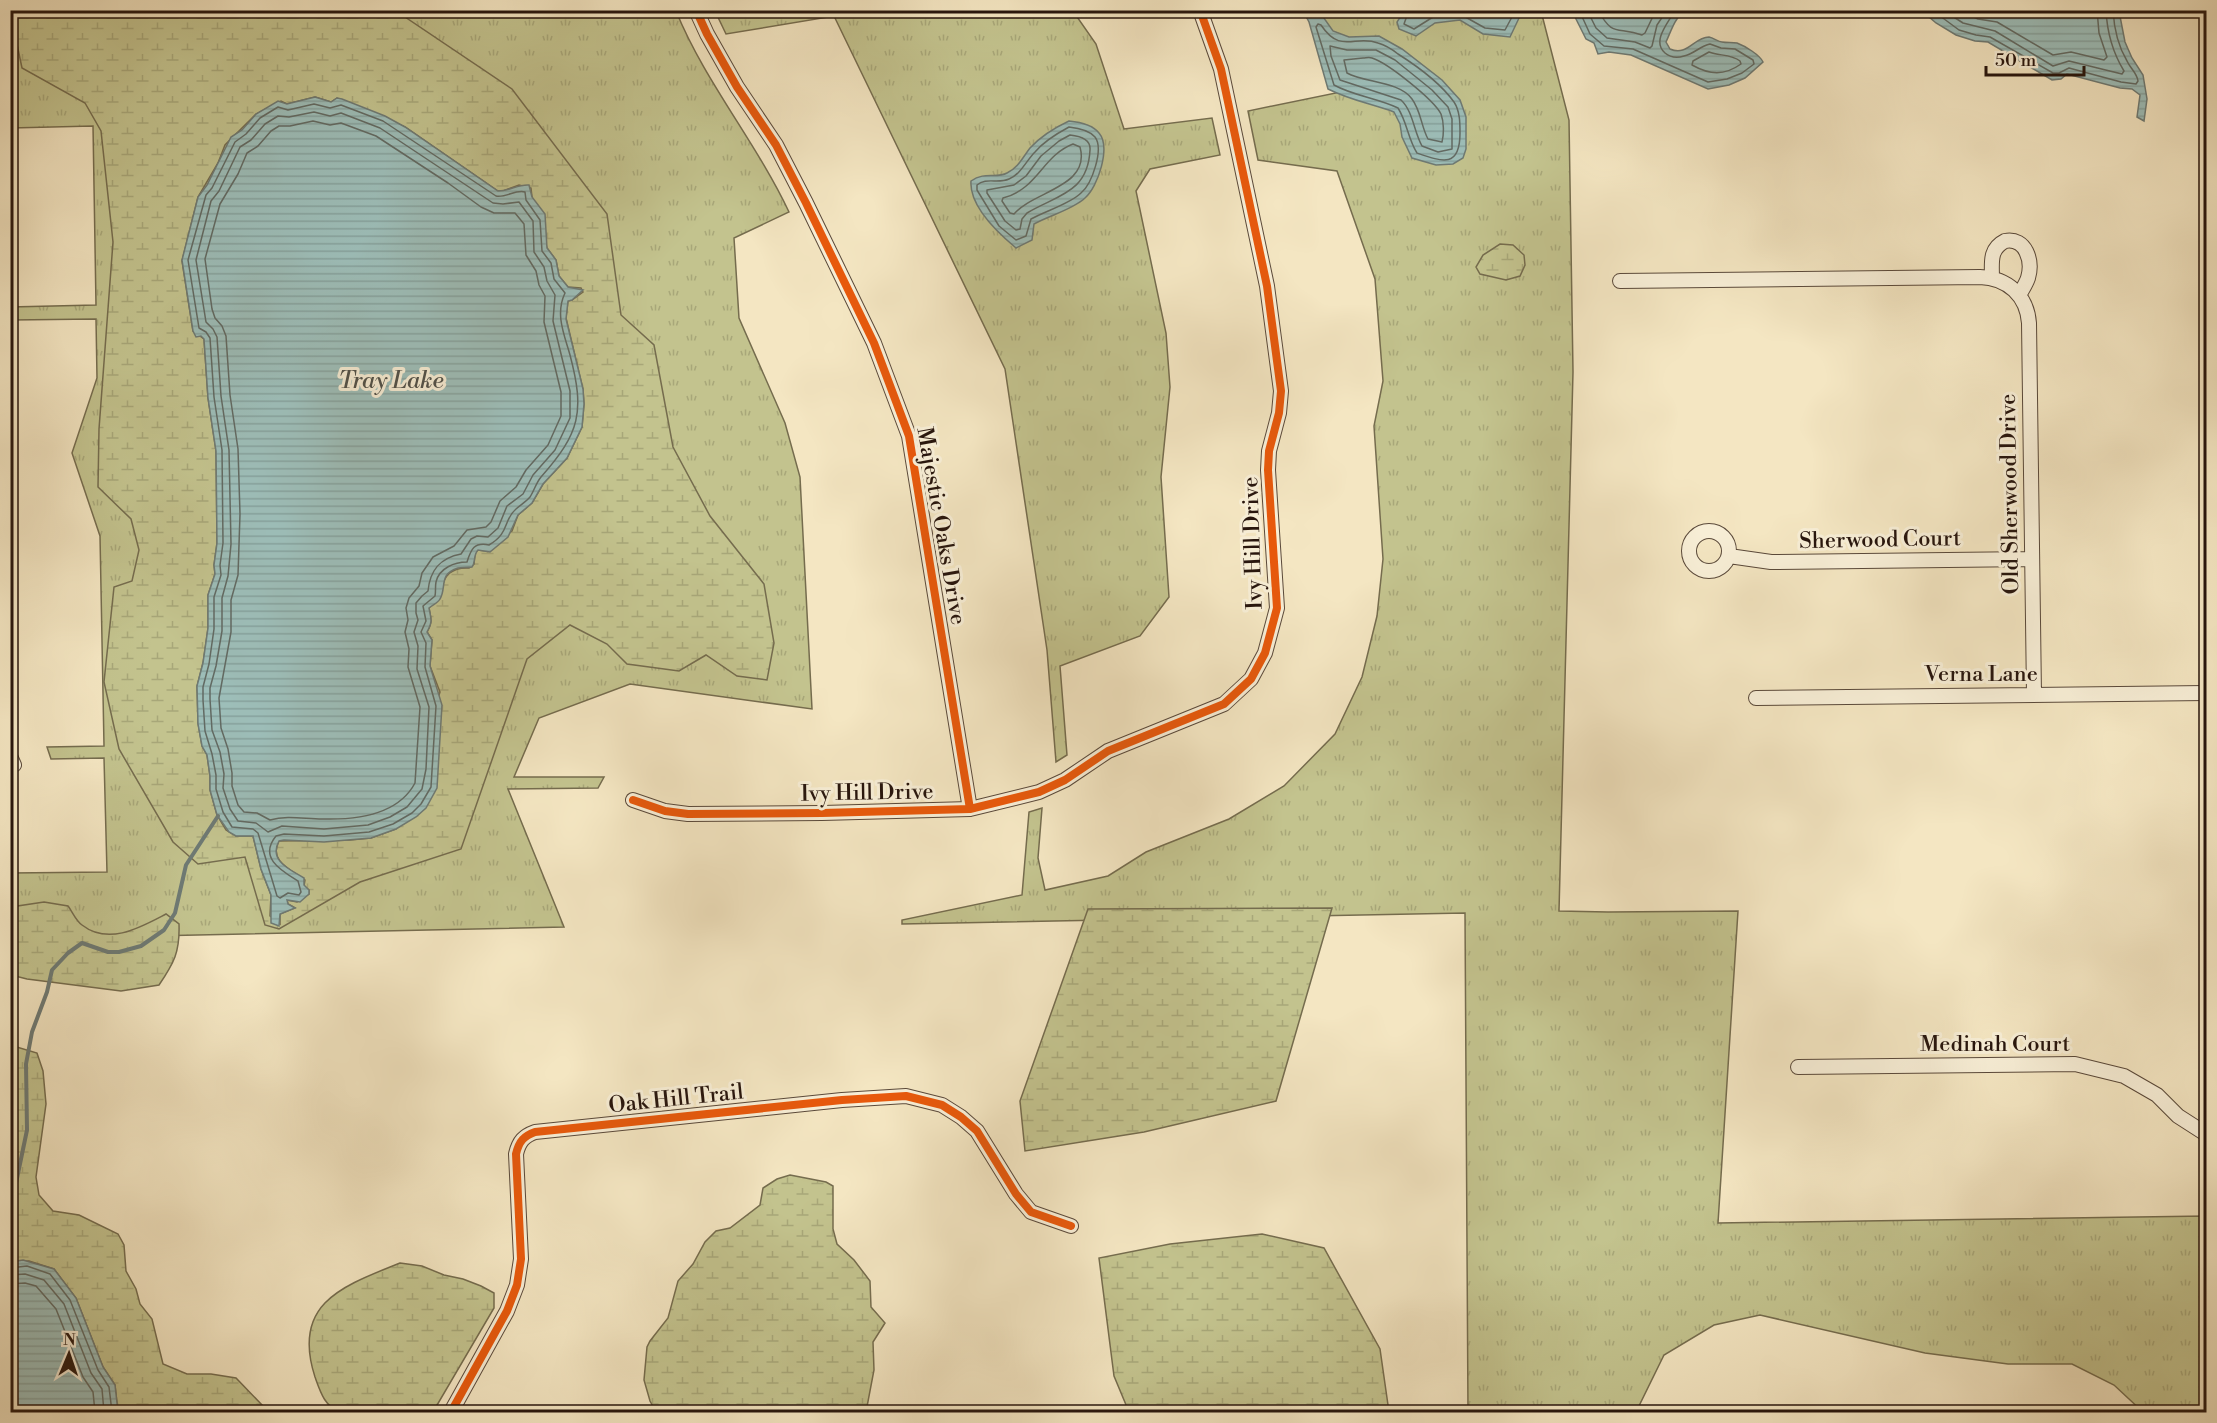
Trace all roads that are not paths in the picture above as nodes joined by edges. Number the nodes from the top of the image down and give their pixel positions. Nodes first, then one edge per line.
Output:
1 (696, 10) edge
2 (1200, 10) edge
3 (1992, 278) junction
4 (1620, 281) dead end
5 (2019, 295) junction
6 (1729, 556) dead end
7 (2032, 559) junction
8 (2206, 693) edge
9 (2034, 695) junction
10 (1756, 698) dead end
11 (633, 800) dead end
12 (970, 809) junction
13 (1798, 1067) dead end
14 (2206, 1134) edge
15 (1071, 1226) dead end
16 (451, 1413) edge

1 - 12 street, Majestic Oaks Drive
2 - 12 street, Ivy Hill Drive
3 - 4 street
3 - 5 street
3 - 5 street
5 - 7 street, Old Sherwood Drive
6 - 7 street, Sherwood Court
7 - 9 street, Old Sherwood Drive
8 - 9 street, Verna Lane
9 - 10 street, Verna Lane
11 - 12 street, Ivy Hill Drive
13 - 14 street, Medinah Court
15 - 16 street, Oak Hill Trail

